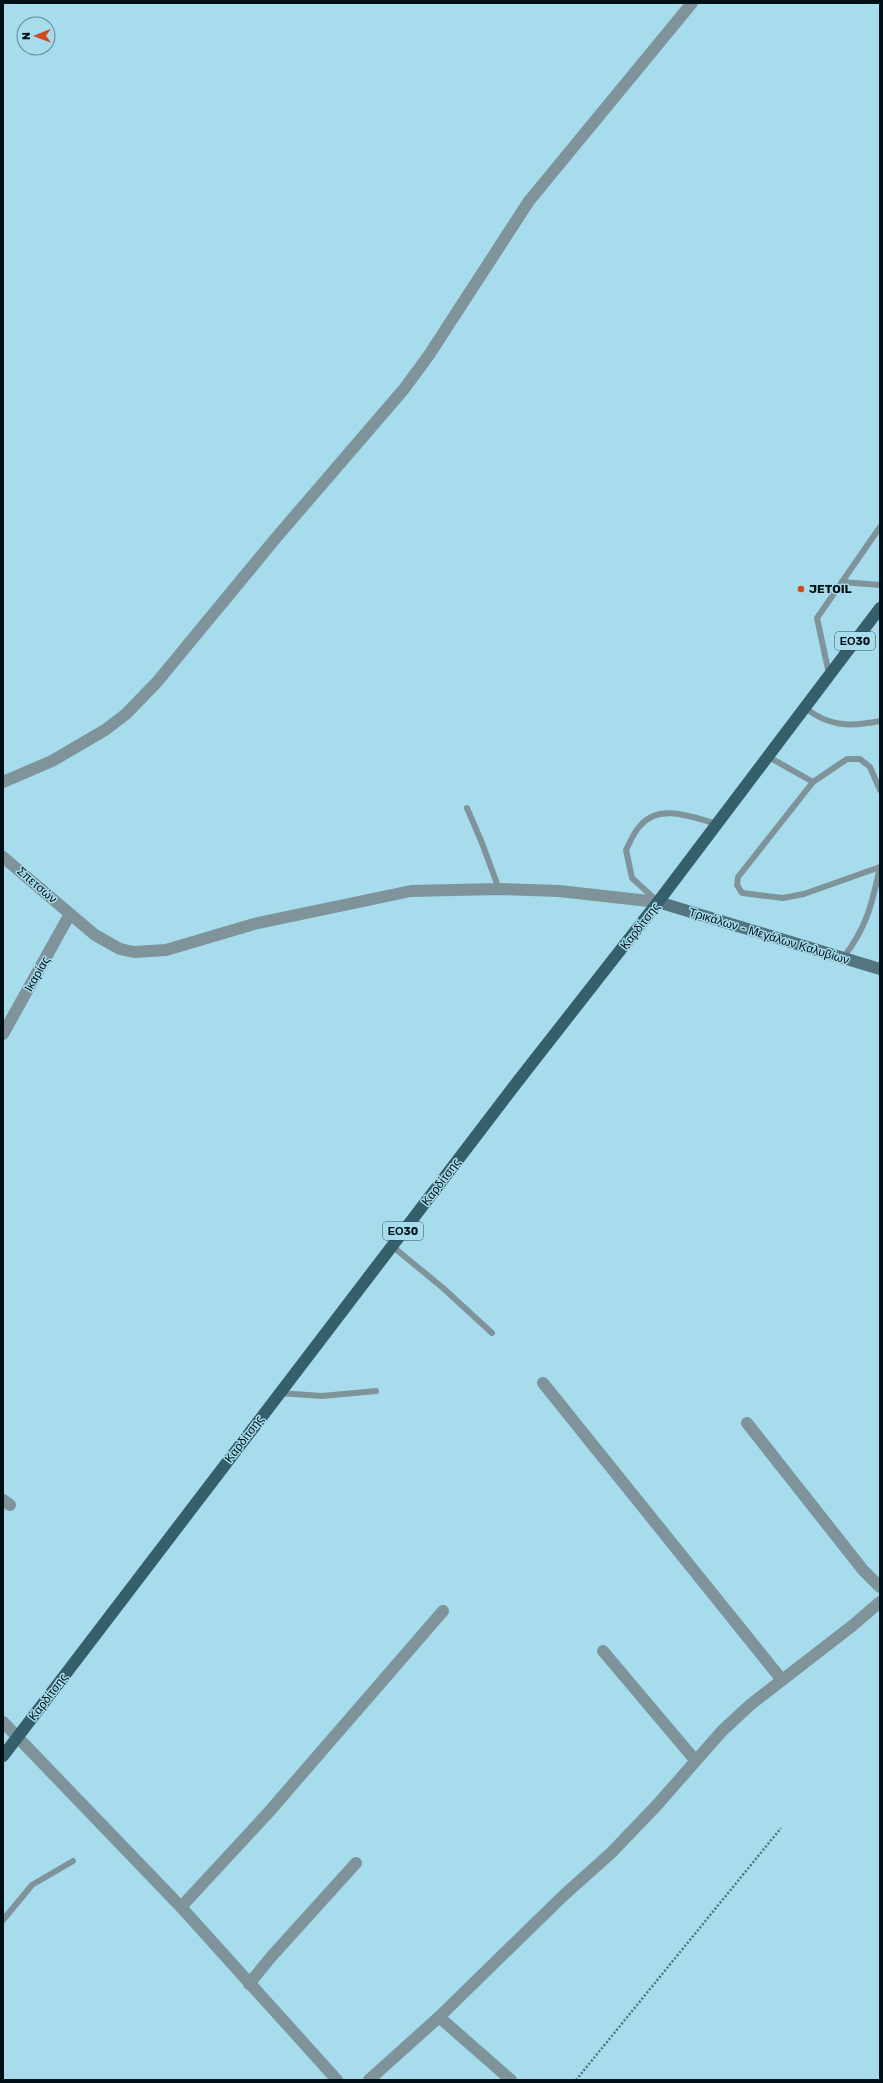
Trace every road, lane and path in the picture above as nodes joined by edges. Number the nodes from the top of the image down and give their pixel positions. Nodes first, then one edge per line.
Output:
1 (692, 3) edge
2 (880, 527) edge
3 (842, 582) junction
4 (880, 585) edge
5 (880, 608) edge
6 (829, 674) junction
7 (804, 707) junction
8 (880, 721) edge
9 (767, 756) junction
10 (3, 782) edge
11 (813, 782) junction
12 (880, 790) edge
13 (467, 808) dead end
14 (718, 824) junction
15 (3, 857) edge
16 (499, 889) junction
17 (658, 902) junction
18 (70, 914) junction
19 (843, 958) junction
20 (880, 969) edge
21 (3, 1034) edge
22 (392, 1246) junction
23 (492, 1333) dead end
24 (543, 1384) dead end
25 (376, 1391) dead end
26 (279, 1393) junction
27 (747, 1423) dead end
28 (880, 1587) edge
29 (880, 1602) edge
30 (443, 1611) dead end
31 (603, 1651) dead end
32 (782, 1680) junction
33 (3, 1722) edge
34 (18, 1737) junction
35 (3, 1756) edge
36 (695, 1760) junction
37 (781, 1828) dead end
38 (73, 1861) dead end
39 (356, 1863) dead end
40 (181, 1907) junction
41 (3, 1920) edge
42 (249, 1984) junction
43 (439, 2017) junction
44 (337, 2080) edge
45 (370, 2080) edge
46 (511, 2080) edge
47 (576, 2080) edge

1 - 10 street
2 - 3 lane
3 - 4 lane
3 - 6 lane
5 - 6 main road, Καρδίτσης / ΕΟ30
6 - 7 main road, Καρδίτσης / ΕΟ30
7 - 8 lane
7 - 9 main road, Καρδίτσης / ΕΟ30
9 - 11 lane
9 - 14 main road, Καρδίτσης / ΕΟ30
11 - 12 lane
11 - 19 lane
13 - 16 lane
14 - 17 main road, Καρδίτσης / ΕΟ30
14 - 17 lane
15 - 18 street, Σπετσών
16 - 17 street, Σπετσών
16 - 18 street, Σπετσών
17 - 19 street, Τρικάλων - Μεγάλων Καλυβίων
17 - 22 main road, Καρδίτσης / ΕΟ30
18 - 21 street, Ικαρίας
19 - 20 street, Τρικάλων - Μεγάλων Καλυβίων
22 - 23 lane
22 - 26 main road, Καρδίτσης / ΕΟ30
24 - 32 street
25 - 26 lane
26 - 34 main road, Καρδίτσης / ΕΟ30
27 - 28 street
29 - 32 street
30 - 40 street
31 - 36 street
32 - 36 street
33 - 34 street
34 - 35 main road, Καρδίτσης / ΕΟ30
34 - 40 street
36 - 43 street
37 - 47 path
38 - 41 lane
39 - 42 street
40 - 42 street
42 - 44 street
43 - 45 street
43 - 46 street

